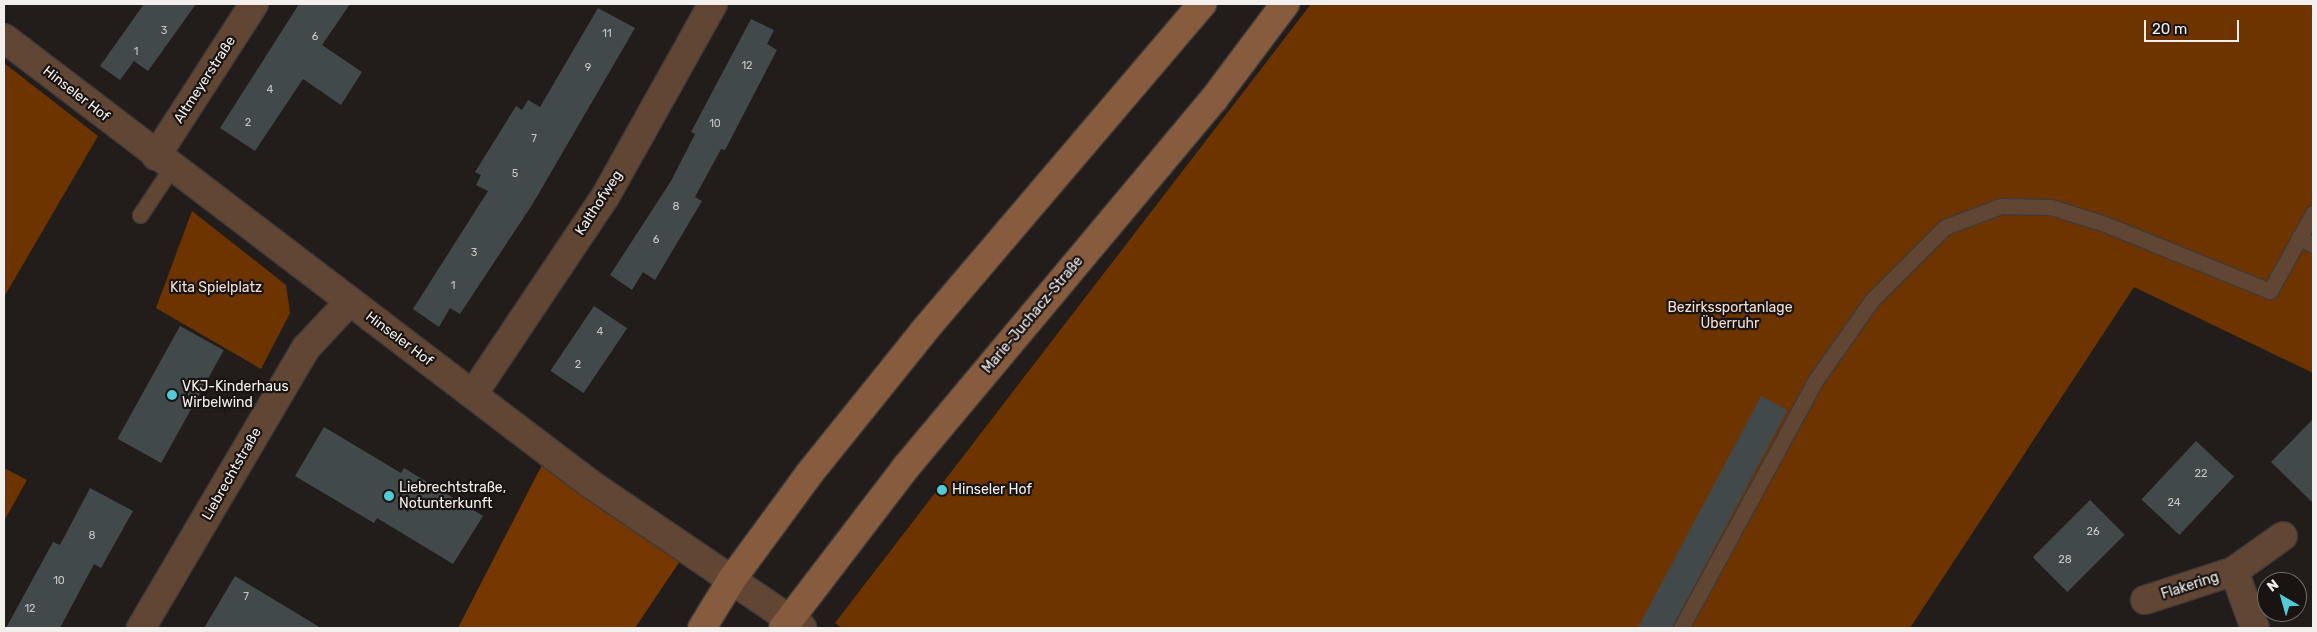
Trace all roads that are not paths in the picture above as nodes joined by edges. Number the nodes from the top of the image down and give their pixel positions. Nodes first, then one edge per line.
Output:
1 (254, 4) edge
2 (713, 4) edge
3 (1202, 4) edge
4 (1285, 4) edge
5 (4, 38) edge
6 (164, 162) junction
7 (2313, 213) edge
8 (140, 215) dead end
9 (2299, 237) junction
10 (2313, 244) edge
11 (349, 302) junction
12 (472, 394) junction
13 (2283, 536) dead end
14 (2234, 571) junction
15 (732, 579) junction
16 (2145, 600) dead end
17 (791, 625) edge
18 (141, 628) edge
19 (702, 628) edge
20 (1681, 628) edge
21 (2255, 628) edge

1 - 6 street, Altmeyerstraße
2 - 12 street, Kalthofweg
3 - 15 main road
4 - 17 main road, Marie-Juchacz-Straße
5 - 6 street, Hinseler Hof
6 - 8 lane
6 - 11 street, Hinseler Hof
7 - 9 lane
9 - 10 lane
9 - 20 lane
11 - 12 street, Hinseler Hof
11 - 18 street, Liebrechtstraße
12 - 15 street, Hinseler Hof
13 - 14 street, Flakering
14 - 16 street, Flakering
14 - 21 street, Flakering
15 - 17 street, Hinseler Hof
15 - 19 main road

